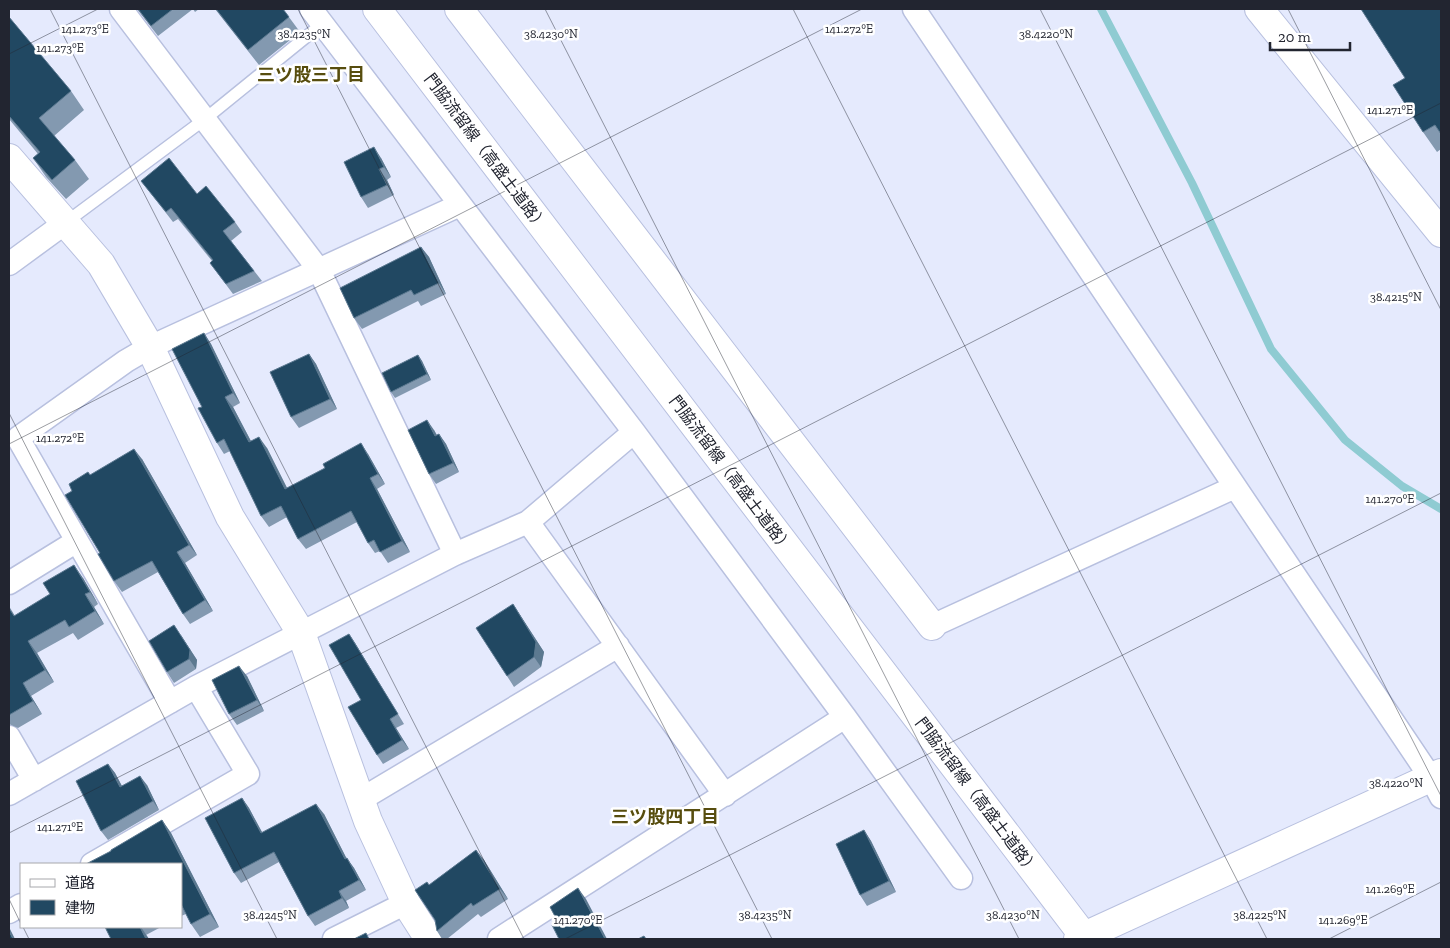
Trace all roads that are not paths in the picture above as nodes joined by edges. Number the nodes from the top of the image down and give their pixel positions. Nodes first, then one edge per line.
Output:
1 (121, 9) edge
2 (377, 9) edge
3 (459, 9) edge
4 (914, 9) edge
5 (1259, 9) edge
6 (316, 17) edge
7 (205, 119) junction
8 (9, 158) edge
9 (460, 205) junction
10 (65, 223) junction
11 (1441, 233) edge
12 (9, 264) edge
13 (319, 270) junction
14 (150, 347) junction
15 (634, 432) junction
16 (13, 441) edge
17 (1235, 487) junction
18 (528, 522) junction
19 (77, 541) junction
20 (455, 554) junction
21 (9, 583) edge
22 (932, 626) joint
23 (301, 633) junction
24 (618, 646) junction
25 (196, 687) junction
26 (170, 702) junction
27 (845, 717) junction
28 (9, 737) edge
29 (34, 780) junction
30 (1438, 783) edge
31 (9, 794) edge
32 (725, 795) junction
33 (360, 800) junction
34 (94, 863) edge
35 (961, 878) dead end
36 (406, 902) junction
37 (20, 906) edge
38 (9, 912) edge
39 (1082, 938) edge
40 (334, 939) edge
41 (429, 939) edge
42 (499, 939) edge

1 - 7 street
2 - 39 street, 門脇流留線（高盛土道路）
3 - 22 street
4 - 17 street
5 - 11 street
6 - 7 lane
6 - 9 street
7 - 10 lane
7 - 13 street
8 - 10 street
9 - 13 street
9 - 15 street
10 - 12 street
10 - 14 street
13 - 14 street
13 - 20 street
14 - 16 street
14 - 23 street
15 - 18 street
15 - 27 street
16 - 19 street
17 - 22 street
17 - 30 street
18 - 20 street
18 - 24 street
19 - 21 street
19 - 26 street
20 - 23 street
23 - 25 street
23 - 33 street
24 - 32 street
24 - 33 street
25 - 26 street
25 - 34 street
26 - 29 street
27 - 32 street
27 - 35 street
28 - 29 street
29 - 31 street
30 - 39 street
32 - 42 street
33 - 36 street
36 - 40 street
36 - 41 street
37 - 38 street

